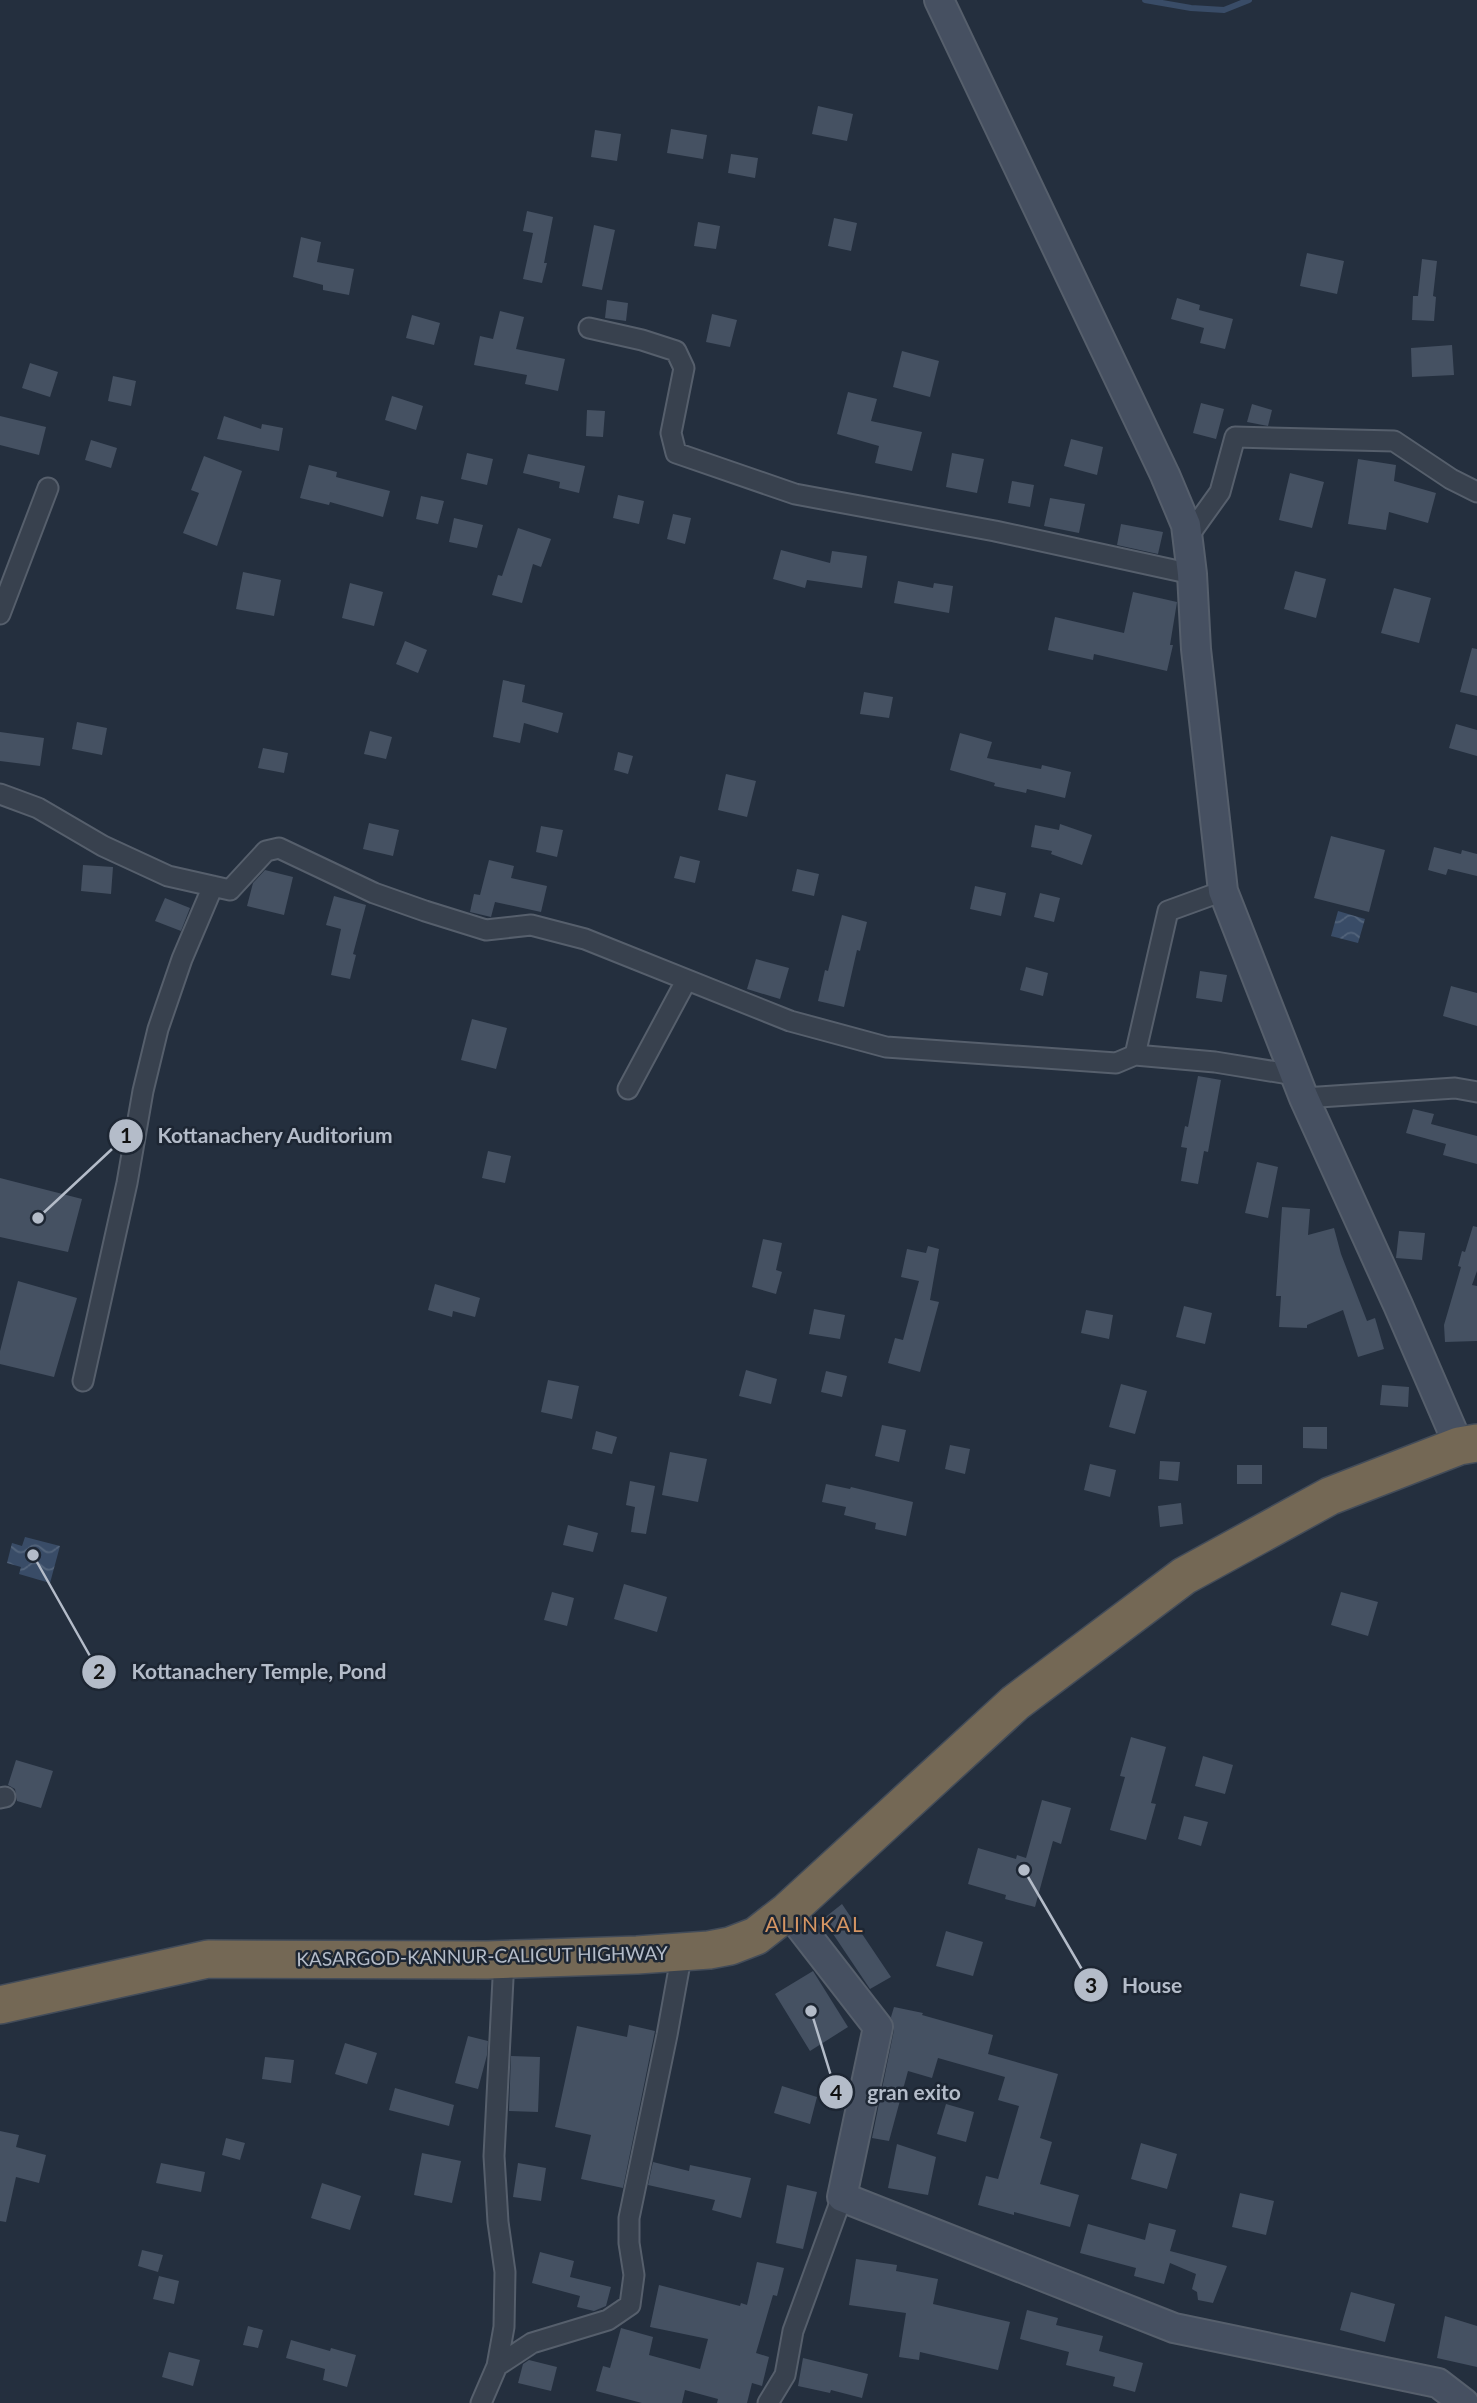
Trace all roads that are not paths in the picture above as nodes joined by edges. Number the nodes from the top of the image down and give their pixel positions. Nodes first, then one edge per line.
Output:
1 (939, 0) edge
2 (589, 328) dead end
3 (48, 488) dead end
4 (1477, 492) edge
5 (1187, 538) junction
6 (1192, 574) junction
7 (0, 614) edge
8 (0, 794) edge
9 (213, 886) junction
10 (1223, 891) junction
11 (687, 981) junction
12 (1135, 1055) junction
13 (1299, 1086) junction
14 (628, 1089) dead end
15 (1477, 1092) edge
16 (83, 1381) dead end
17 (1468, 1445) edge
18 (788, 1911) junction
19 (681, 1952) junction
20 (504, 1959) junction
21 (0, 2006) edge
22 (842, 2197) junction
23 (497, 2366) junction
24 (481, 2403) edge
25 (768, 2403) edge
26 (1464, 2403) edge

1 - 5 main road
2 - 6 street
3 - 7 street
4 - 5 street
5 - 6 main road
6 - 10 main road
8 - 9 street
9 - 11 street
9 - 16 street
10 - 12 street
10 - 13 main road
11 - 12 street
11 - 14 street
12 - 13 street
13 - 15 street
13 - 17 main road
17 - 18 highway, KASARGOD-KANNUR-CALICUT HIGHWAY
18 - 19 highway, KASARGOD-KANNUR-CALICUT HIGHWAY
18 - 22 main road
19 - 20 highway, KASARGOD-KANNUR-CALICUT HIGHWAY
19 - 23 street
20 - 21 highway, KASARGOD-KANNUR-CALICUT HIGHWAY
20 - 23 street
22 - 25 street
22 - 26 main road
23 - 24 street

